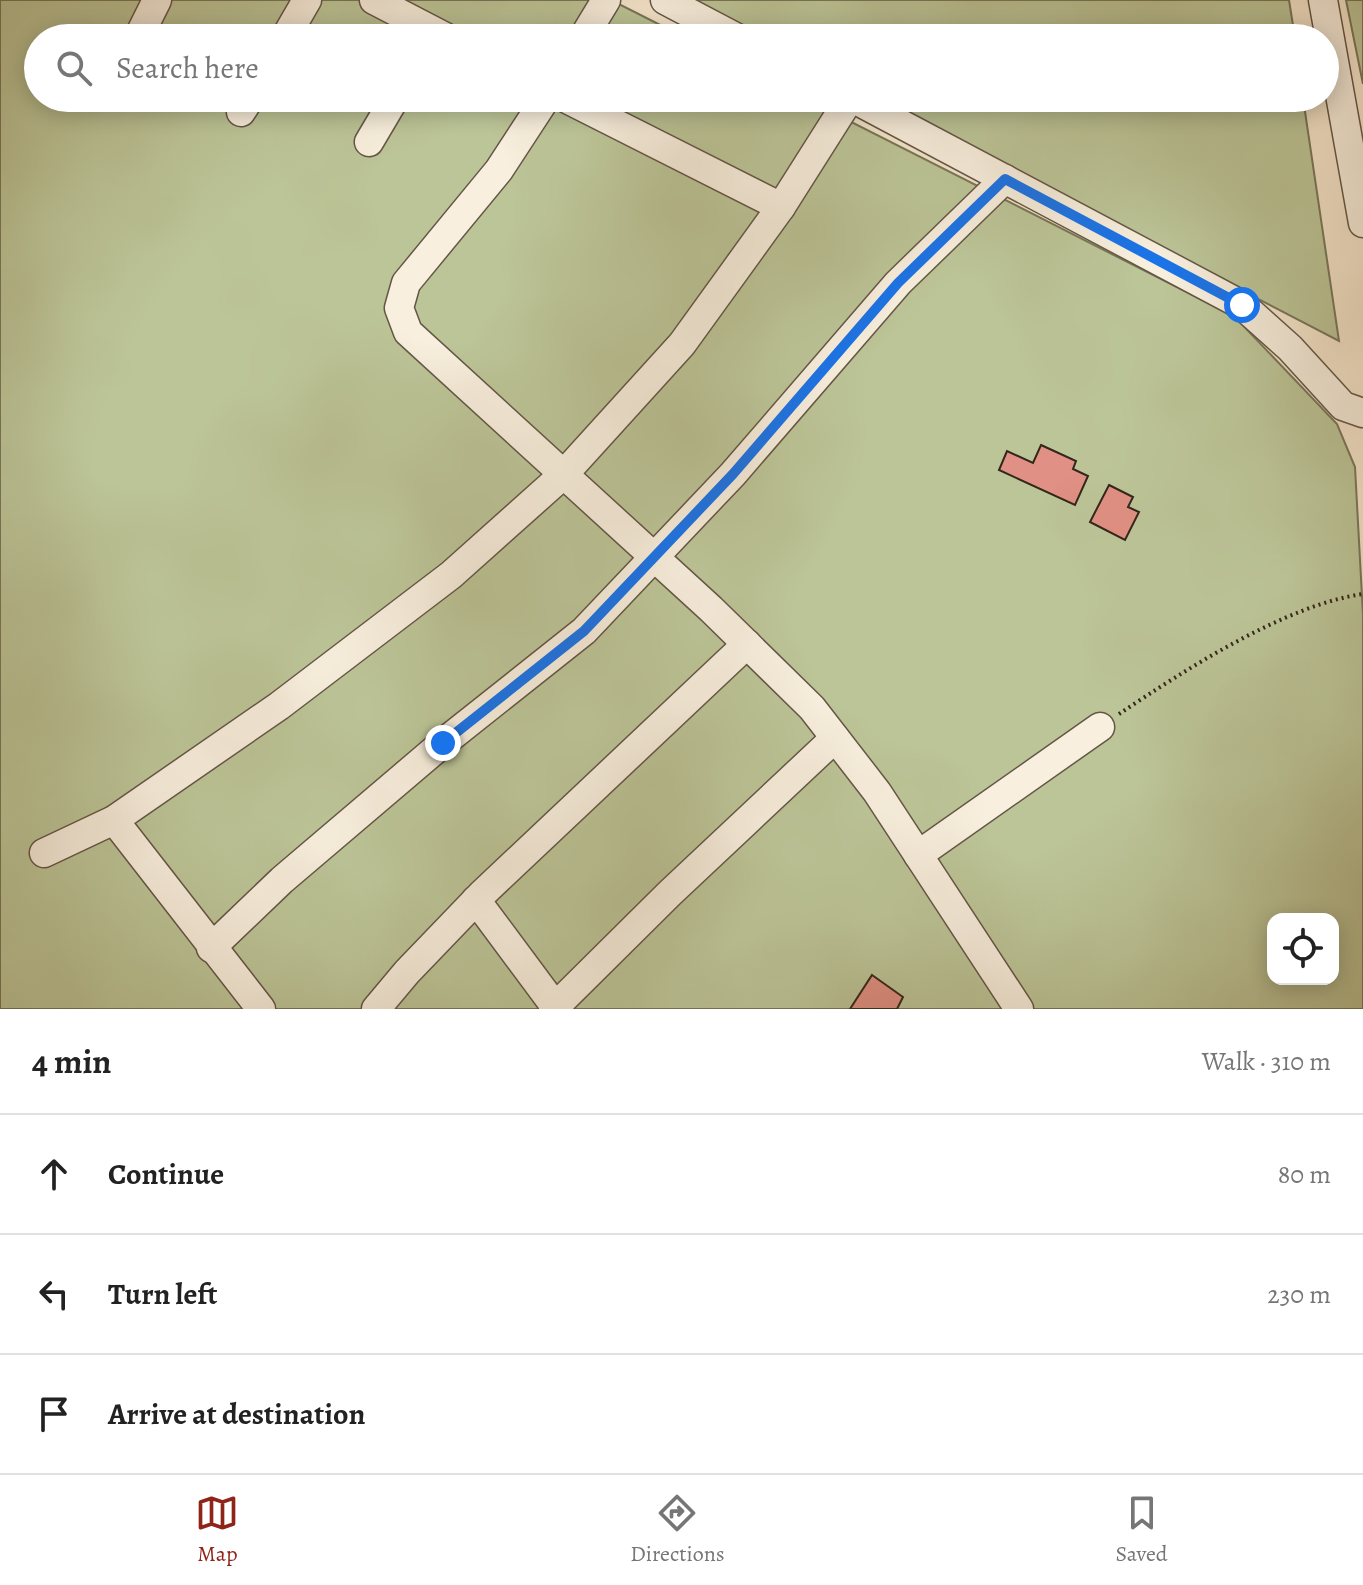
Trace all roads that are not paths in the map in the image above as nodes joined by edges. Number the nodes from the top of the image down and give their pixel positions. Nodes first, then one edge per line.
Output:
1 (157, 0) edge
2 (307, 0) edge
3 (374, 0) edge
4 (606, 0) edge
5 (665, 0) edge
6 (1323, 0) edge
7 (145, 24) edge
8 (293, 24) edge
9 (416, 24) edge
10 (591, 24) edge
11 (710, 24) edge
12 (1327, 24) edge
13 (1339, 89) edge
14 (387, 112) edge
15 (537, 112) edge
16 (593, 112) edge
17 (842, 112) edge
18 (878, 112) edge
19 (369, 142) dead end
20 (1005, 179) junction
21 (781, 207) junction
22 (1363, 223) edge
23 (1363, 413) edge
24 (564, 474) junction
25 (655, 558) junction
26 (747, 644) junction
27 (1100, 727) road end
28 (835, 738) junction
29 (114, 820) junction
30 (44, 853) dead end
31 (918, 855) junction
32 (476, 900) junction
33 (211, 948) junction
34 (555, 1008) edge
35 (261, 1009) edge
36 (376, 1009) edge
37 (1019, 1009) edge

1 - 7 street
2 - 8 street
3 - 9 street
4 - 10 street
5 - 11 street
6 - 12 street
13 - 22 street
14 - 19 street
15 - 24 street
16 - 21 street
17 - 21 street
18 - 20 street
20 - 23 street
20 - 25 street
21 - 24 street
24 - 25 street
24 - 29 street
25 - 26 street
25 - 33 street
26 - 28 street
26 - 32 street
27 - 31 street
28 - 31 street
28 - 34 street
29 - 30 street
29 - 33 street
31 - 37 street
32 - 34 street
32 - 36 street
33 - 35 street

